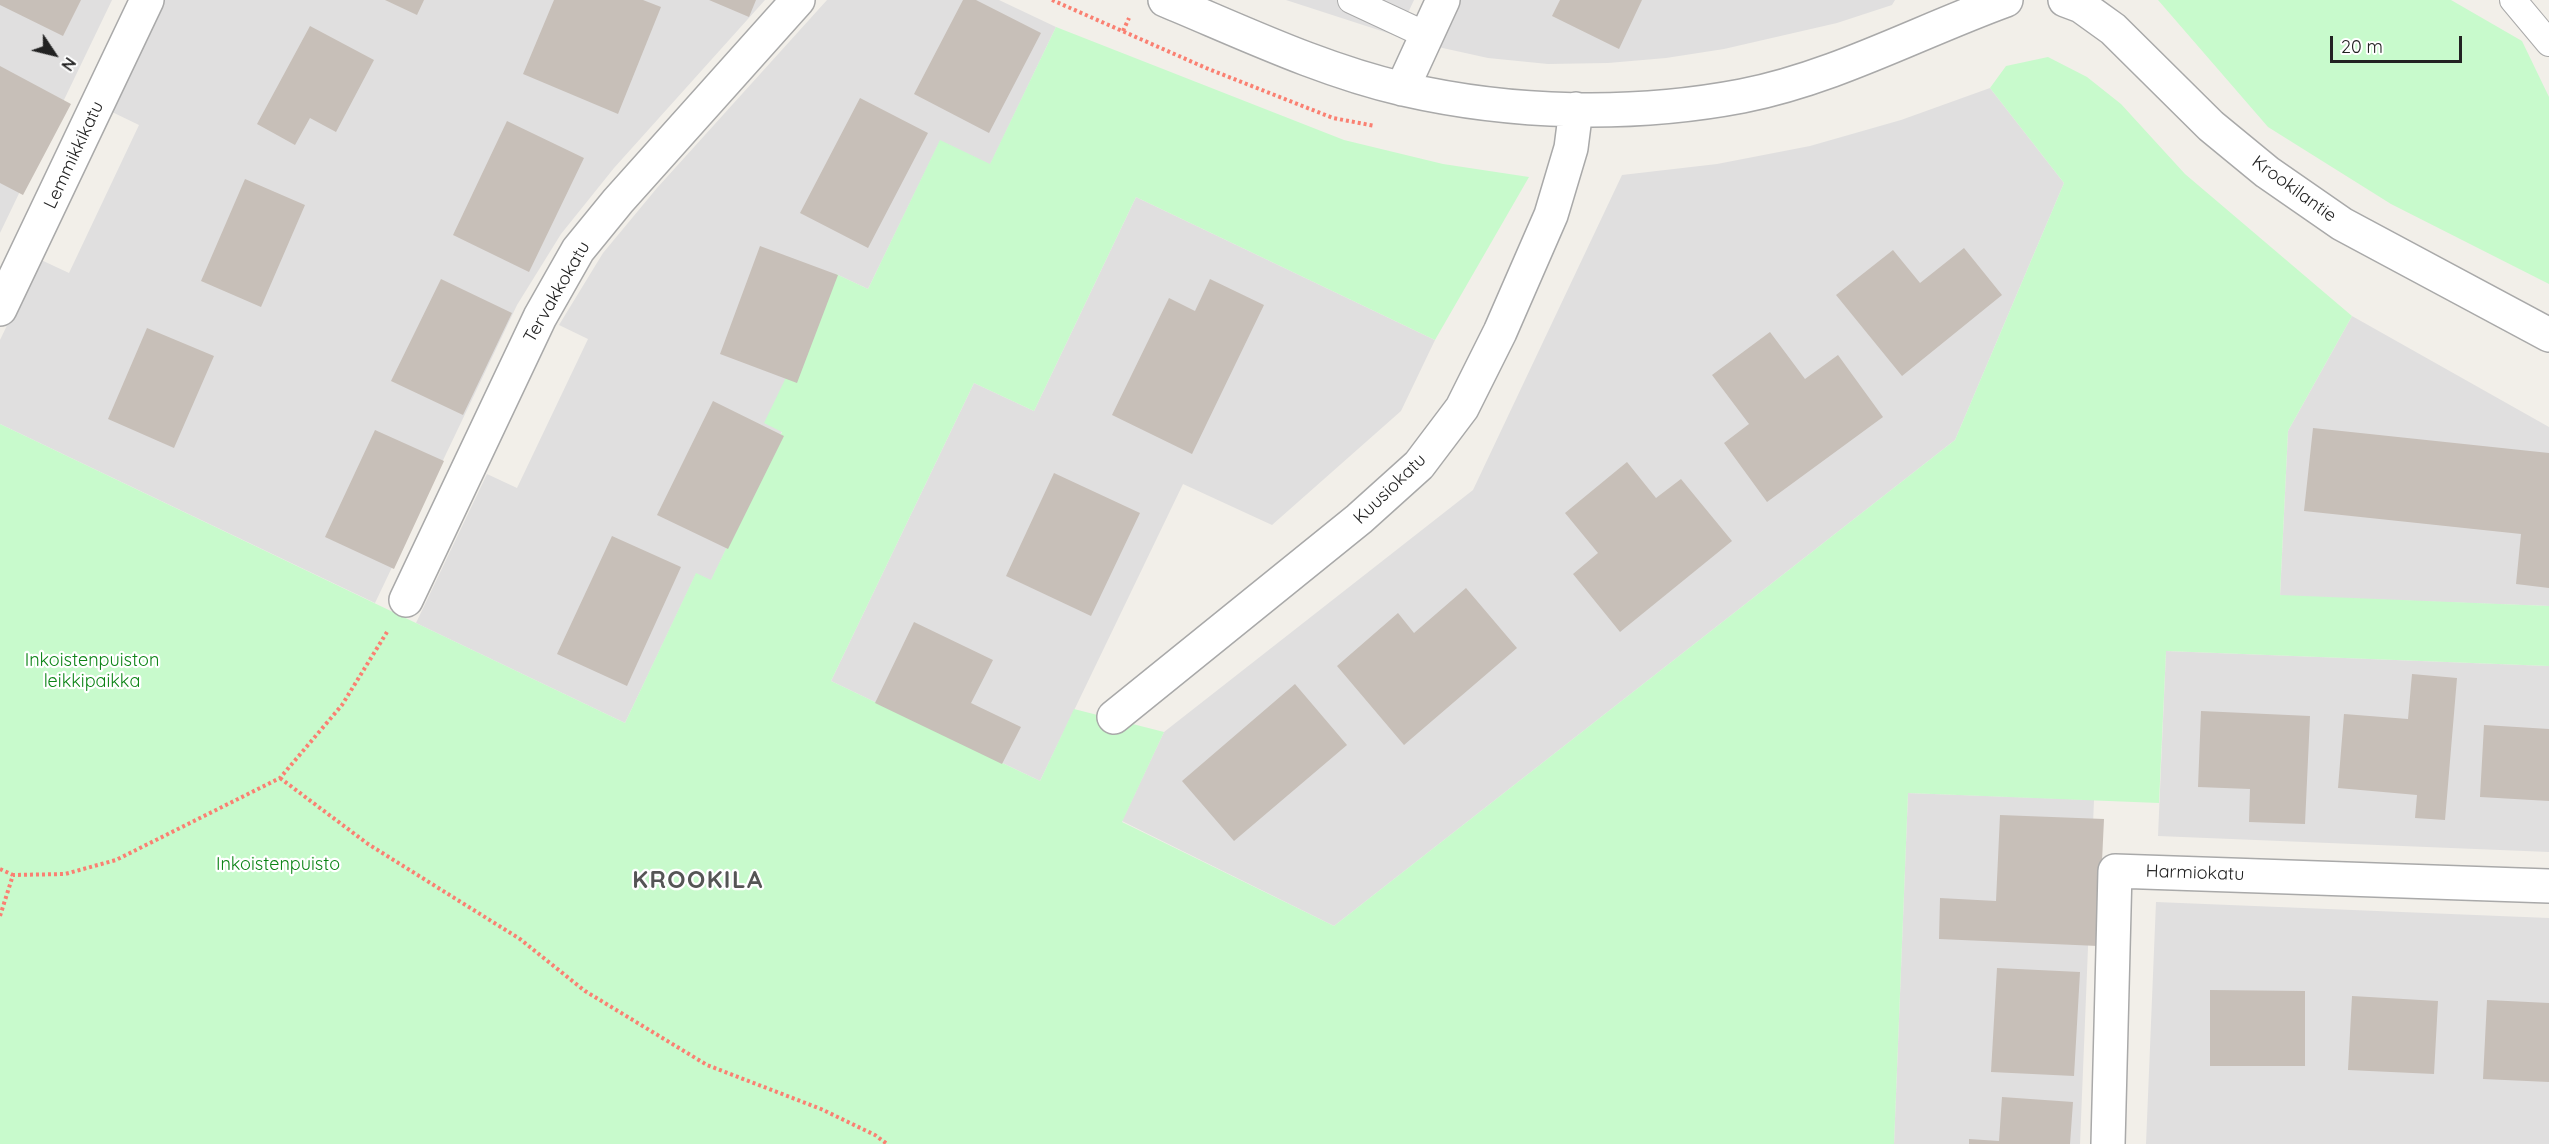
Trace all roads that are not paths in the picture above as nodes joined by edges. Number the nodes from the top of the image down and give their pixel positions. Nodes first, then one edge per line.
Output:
1 (147, 0) edge
2 (798, 0) edge
3 (1165, 0) edge
4 (1352, 0) edge
5 (1443, 0) edge
6 (2006, 0) edge
7 (2068, 0) edge
8 (2513, 0) edge
9 (1426, 35) junction
10 (2549, 43) edge
11 (1402, 89) junction
12 (1576, 109) junction
13 (0, 309) edge
14 (2549, 335) edge
15 (406, 600) road end
16 (1114, 717) dead end
17 (2549, 886) edge
18 (2108, 1144) edge

1 - 13 street, Lemmikkikatu
2 - 15 street, Tervakkokatu
3 - 11 street
4 - 9 lane
5 - 9 street
6 - 12 street
7 - 14 street, Krookilantie
8 - 10 lane
9 - 11 street
11 - 12 street
12 - 16 street, Kuusiokatu
17 - 18 street, Harmiokatu

